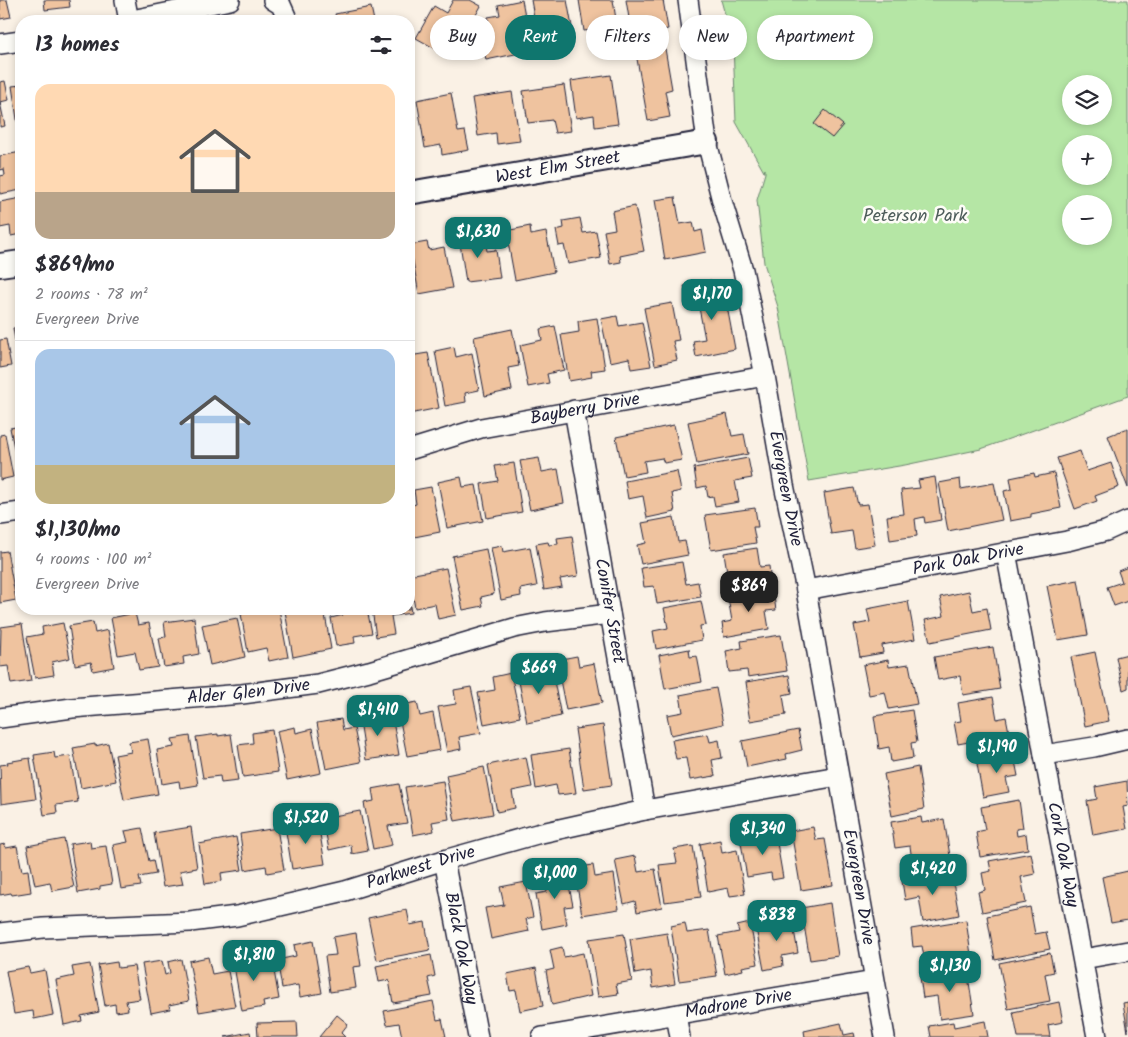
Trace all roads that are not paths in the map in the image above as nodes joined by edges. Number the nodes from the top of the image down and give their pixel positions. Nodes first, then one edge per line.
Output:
1 (125, 0) edge
2 (230, 0) edge
3 (273, 0) edge
4 (688, 0) edge
5 (127, 15) edge
6 (157, 15) edge
7 (285, 15) edge
8 (15, 42) edge
9 (0, 44) edge
10 (708, 142) junction
11 (415, 192) edge
12 (15, 263) edge
13 (0, 266) edge
14 (765, 376) junction
15 (574, 410) junction
16 (415, 448) edge
17 (15, 513) edge
18 (0, 515) edge
19 (1128, 521) edge
20 (1006, 552) junction
21 (806, 590) junction
22 (610, 614) junction
23 (0, 718) edge
24 (1128, 739) edge
25 (1044, 755) junction
26 (838, 776) junction
27 (645, 810) junction
28 (444, 860) junction
29 (0, 933) edge
30 (1128, 951) edge
31 (1083, 959) junction
32 (874, 981) junction
33 (676, 1015) junction
34 (478, 1037) edge
35 (542, 1037) edge
36 (680, 1037) edge
37 (885, 1037) edge
38 (1097, 1037) edge

1 - 5 street
2 - 6 street
3 - 7 street
4 - 10 street, Evergreen Drive
8 - 9 street
10 - 11 street, West Elm Street
10 - 14 street, Evergreen Drive
12 - 13 street
14 - 15 street, Bayberry Drive
14 - 21 street, Evergreen Drive
15 - 16 street, Bayberry Drive
15 - 22 street, Conifer Street
17 - 18 street
19 - 20 street, Park Oak Drive
20 - 21 street, Park Oak Drive
20 - 25 street, Cork Oak Way
21 - 26 street, Evergreen Drive
22 - 23 street, Alder Glen Drive
22 - 27 street, Conifer Street
24 - 25 street
25 - 31 street, Cork Oak Way
26 - 27 street, Parkwest Drive
26 - 32 street, Evergreen Drive
27 - 28 street, Parkwest Drive
28 - 29 street, Parkwest Drive
28 - 34 street, Black Oak Way
30 - 31 street
31 - 38 street, Cork Oak Way
32 - 33 street, Madrone Drive
32 - 37 street, Evergreen Drive
33 - 35 street, Madrone Drive
33 - 36 street

